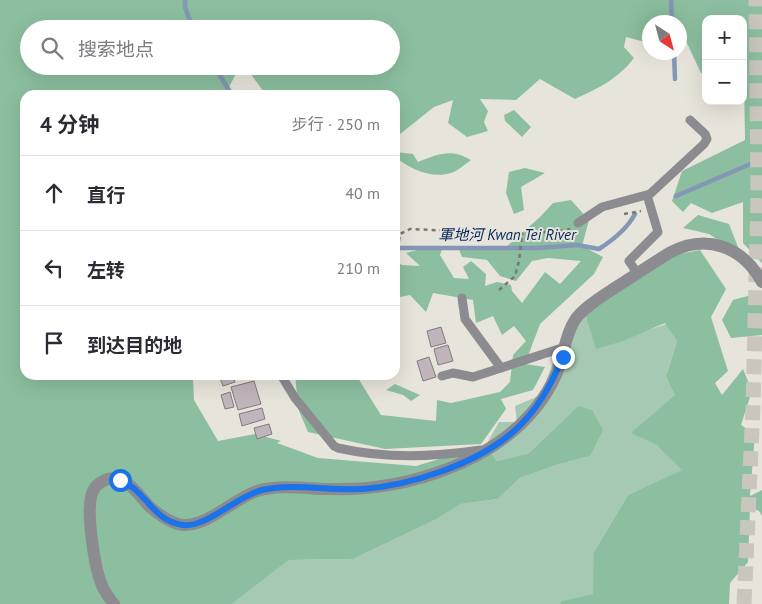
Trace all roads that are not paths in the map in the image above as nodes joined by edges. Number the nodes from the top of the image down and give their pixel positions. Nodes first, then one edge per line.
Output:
1 (690, 120) dead end
2 (647, 195) junction
3 (578, 223) dead end
4 (637, 274) junction
5 (762, 282) edge
6 (462, 298) dead end
7 (566, 347) junction
8 (501, 368) junction
9 (442, 376) dead end
10 (284, 380) edge
11 (488, 449) junction
12 (114, 604) edge

1 - 2 lane
2 - 3 lane
2 - 4 lane
4 - 5 street
4 - 7 street
6 - 8 lane
7 - 8 lane
7 - 11 street
8 - 9 lane
10 - 11 lane
11 - 12 street

